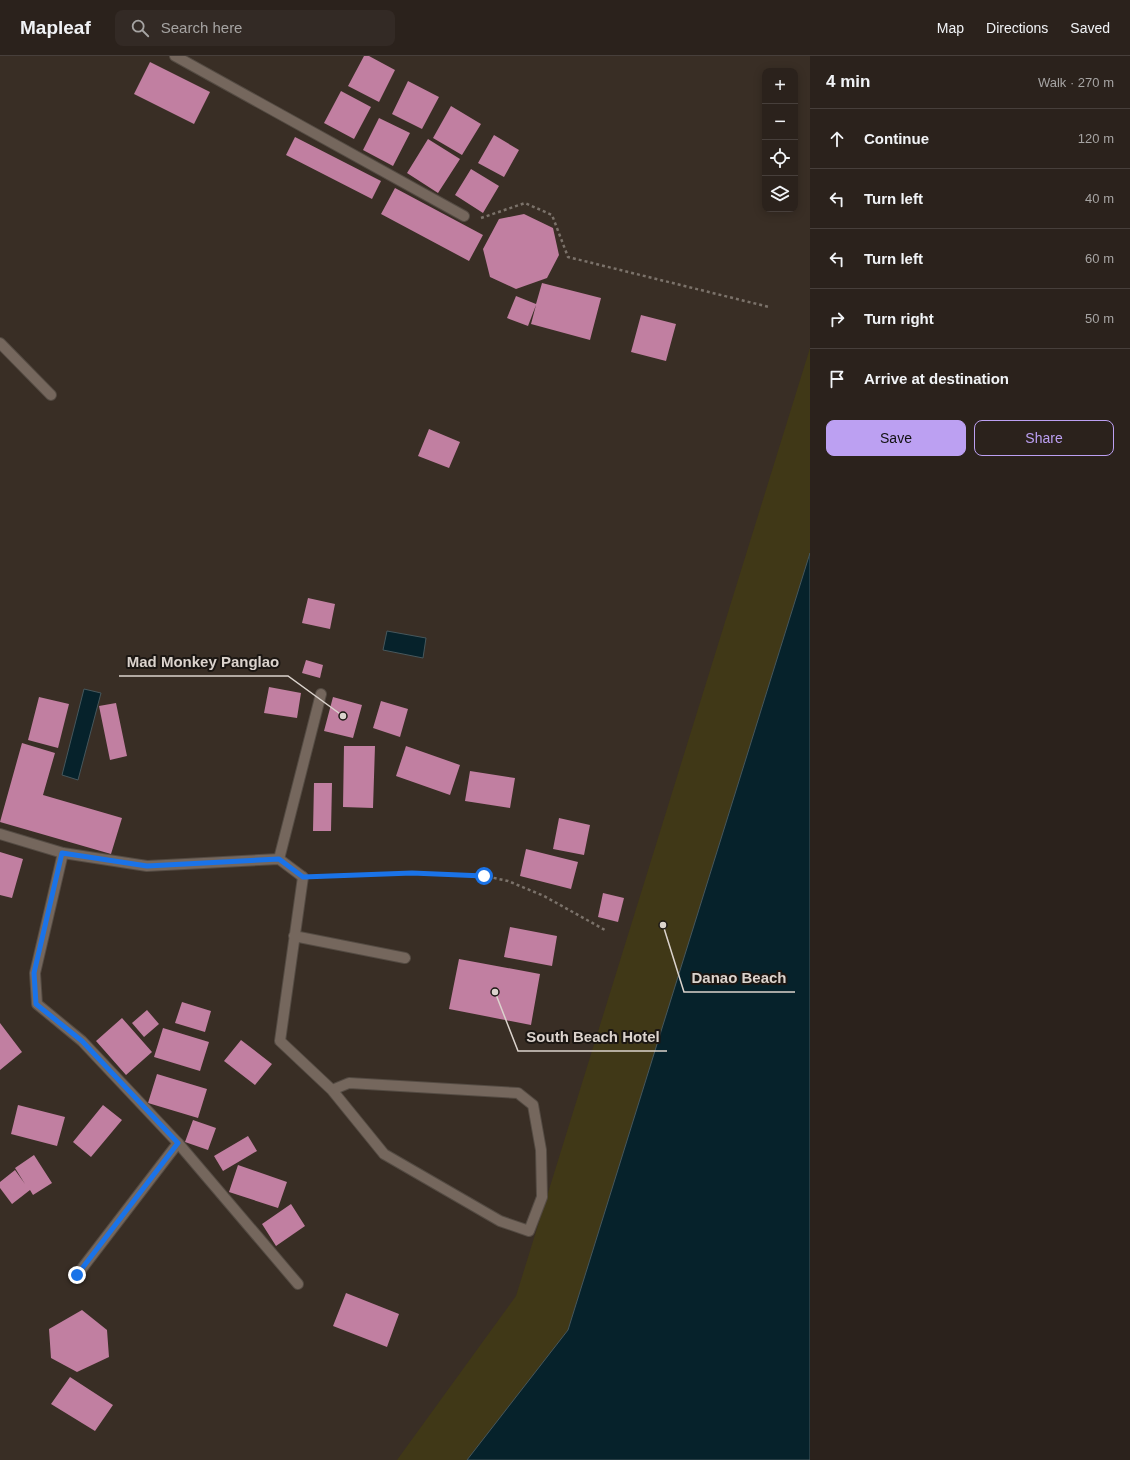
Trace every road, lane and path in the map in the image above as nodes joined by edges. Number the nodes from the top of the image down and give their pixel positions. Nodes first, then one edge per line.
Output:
1 (175, 56) edge
2 (464, 216) joint
3 (769, 307) dead end
4 (0, 343) edge
5 (51, 395) dead end
6 (321, 694) dead end
7 (0, 834) edge
8 (62, 853) junction
9 (279, 859) junction
10 (303, 877) junction
11 (605, 930) dead end
12 (294, 936) junction
13 (405, 958) dead end
14 (332, 1090) junction
15 (178, 1143) junction
16 (77, 1275) dead end
17 (298, 1284) dead end

1 - 2 street
2 - 3 path
4 - 5 street
6 - 9 street
7 - 8 street
8 - 9 street
8 - 15 street
9 - 10 street
10 - 11 path
10 - 12 street
12 - 13 street
12 - 14 street
14 - 14 street
15 - 16 street
15 - 17 street

